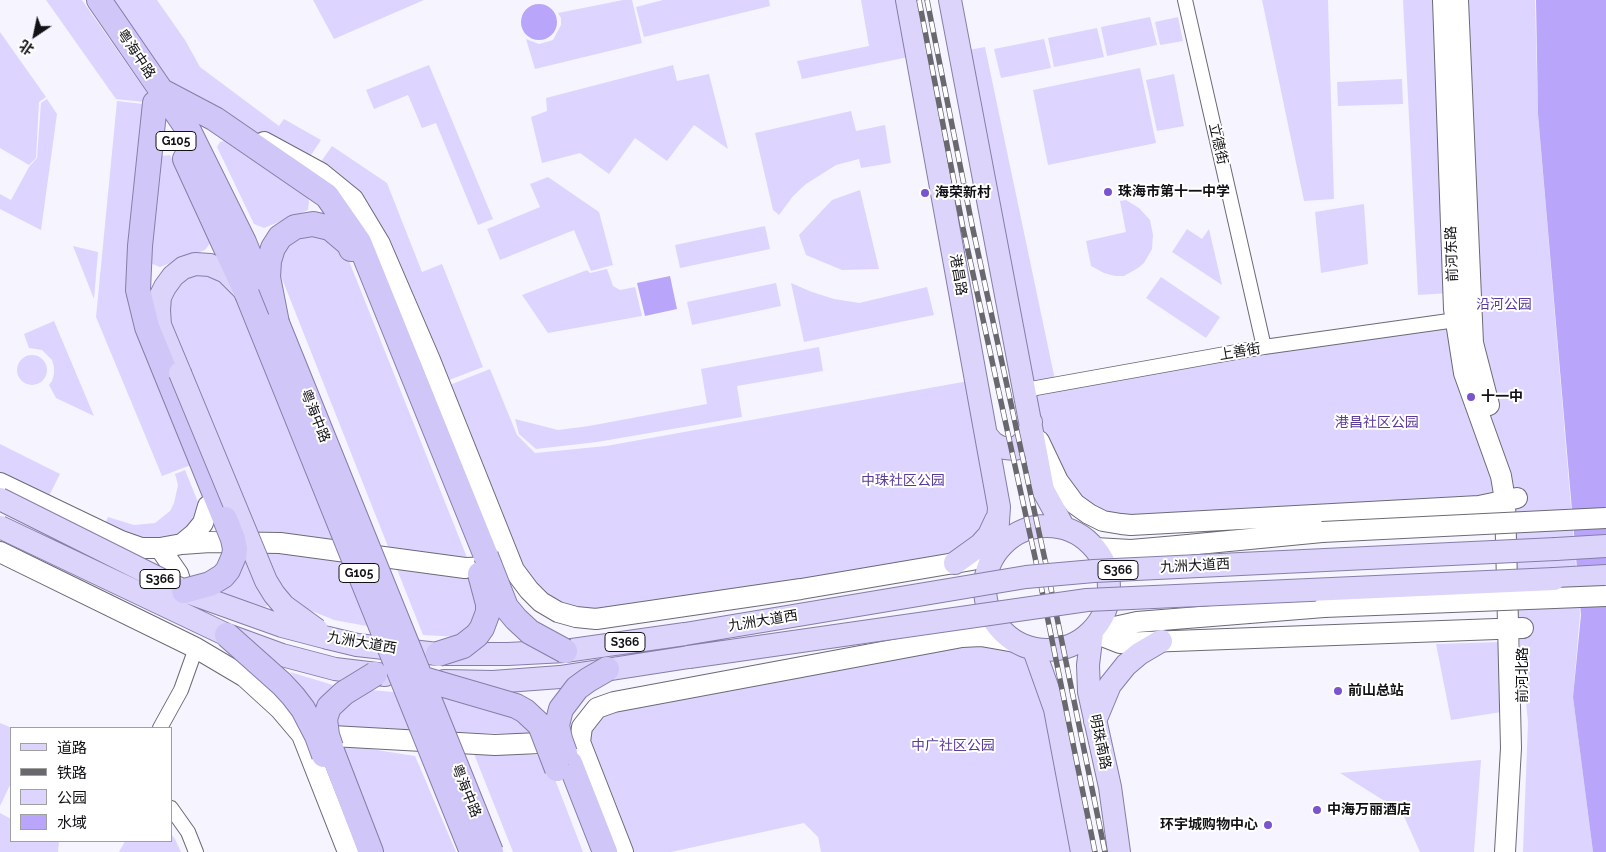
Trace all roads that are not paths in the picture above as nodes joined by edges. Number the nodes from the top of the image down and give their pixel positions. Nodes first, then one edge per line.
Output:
1 (82, 0) edge
2 (99, 0) edge
3 (907, 0) edge
4 (950, 0) edge
5 (1185, 0) edge
6 (1443, 0) edge
7 (1458, 0) edge
8 (159, 97) junction
9 (215, 120) junction
10 (247, 294) junction
11 (1456, 320) junction
12 (277, 323) junction
13 (1264, 347) junction
14 (1024, 390) junction
15 (1030, 422) junction
16 (987, 436) junction
17 (0, 483) edge
18 (0, 499) edge
19 (1512, 499) junction
20 (999, 507) junction
21 (216, 512) junction
22 (1606, 518) edge
23 (0, 527) edge
24 (1064, 528) junction
25 (210, 542) junction
26 (182, 544) junction
27 (1606, 546) edge
28 (160, 548) junction
29 (1095, 548) junction
30 (996, 551) junction
31 (0, 552) edge
32 (480, 557) junction
33 (955, 563) junction
34 (514, 570) junction
35 (1606, 576) edge
36 (184, 591) junction
37 (1606, 596) edge
38 (1516, 629) junction
39 (1092, 632) junction
40 (227, 635) junction
41 (328, 638) junction
42 (1161, 641) junction
43 (1024, 646) junction
44 (196, 648) junction
45 (565, 651) junction
46 (438, 654) junction
47 (607, 669) junction
48 (375, 674) junction
49 (427, 680) junction
50 (1095, 721) junction
51 (161, 727) edge
52 (302, 735) junction
53 (580, 742) junction
54 (328, 753) junction
55 (563, 766) junction
56 (172, 809) edge
57 (196, 852) edge
58 (348, 852) edge
59 (362, 852) edge
60 (371, 852) edge
61 (472, 852) edge
62 (491, 852) edge
63 (592, 852) edge
64 (605, 852) edge
65 (623, 852) edge
66 (1082, 852) edge
67 (1120, 852) edge
68 (1505, 852) edge
69 (1519, 852) edge

1 - 8 highway, 粤海中路 / G105
2 - 8 highway, 粤海中路 / G105
3 - 16 main road, 港昌路
4 - 14 main road
5 - 13 street, 立德街
6 - 11 main road, 前河东路
7 - 19 main road, 前河东路
8 - 9 highway
8 - 10 highway, 粤海中路 / G105
8 - 12 highway, 粤海中路 / G105
8 - 21 highway
9 - 32 highway
9 - 34 main road
10 - 41 main road, bridge
10 - 61 highway, 粤海中路 / G105, bridge
11 - 13 street, 上善街
11 - 19 main road, 前河东路
12 - 32 highway
12 - 62 highway, 粤海中路 / G105, bridge
13 - 14 street, 上善街
14 - 15 main road
15 - 16 main road
15 - 19 main road
15 - 24 main road
16 - 20 main road, 港昌路
17 - 28 main road
18 - 36 main road, 九洲大道西 / S366, bridge
19 - 38 main road, 前河北路
20 - 30 main road, 港昌路
20 - 33 main road
21 - 25 main road
21 - 26 main road
21 - 36 highway, bridge
22 - 29 main road, bridge
23 - 40 main road, 九洲大道西, bridge
24 - 29 main road
24 - 30 main road
25 - 26 main road
25 - 34 main road
26 - 28 main road
27 - 45 main road, 九洲大道西 / S366, bridge
28 - 44 main road
29 - 39 main road
30 - 33 main road
30 - 43 main road
31 - 44 main road
32 - 45 highway, bridge
32 - 46 highway, bridge
33 - 34 main road
35 - 47 main road, 九洲大道西 / S366, bridge
36 - 41 main road, 九洲大道西 / S366, bridge
37 - 39 main road, bridge
38 - 42 main road
38 - 68 main road, 前河北路
38 - 69 main road, 前河北路
39 - 42 main road
39 - 43 main road
39 - 50 main road, 明珠南路
40 - 48 main road, 九洲大道西 / S366, bridge
40 - 54 highway, bridge
41 - 46 main road, 九洲大道西 / S366, bridge
42 - 50 main road
43 - 53 main road
43 - 66 main road
44 - 51 street
44 - 52 main road
45 - 46 main road, 九洲大道西 / S366, bridge
47 - 49 main road, 九洲大道西 / S366, bridge
47 - 55 highway, bridge
48 - 49 main road, 九洲大道西 / S366, bridge
48 - 54 highway, bridge
49 - 55 highway, bridge
50 - 67 main road, 明珠南路
52 - 53 main road
52 - 58 main road
53 - 65 main road
54 - 59 highway
54 - 60 highway
55 - 63 highway
55 - 64 highway
56 - 57 street

